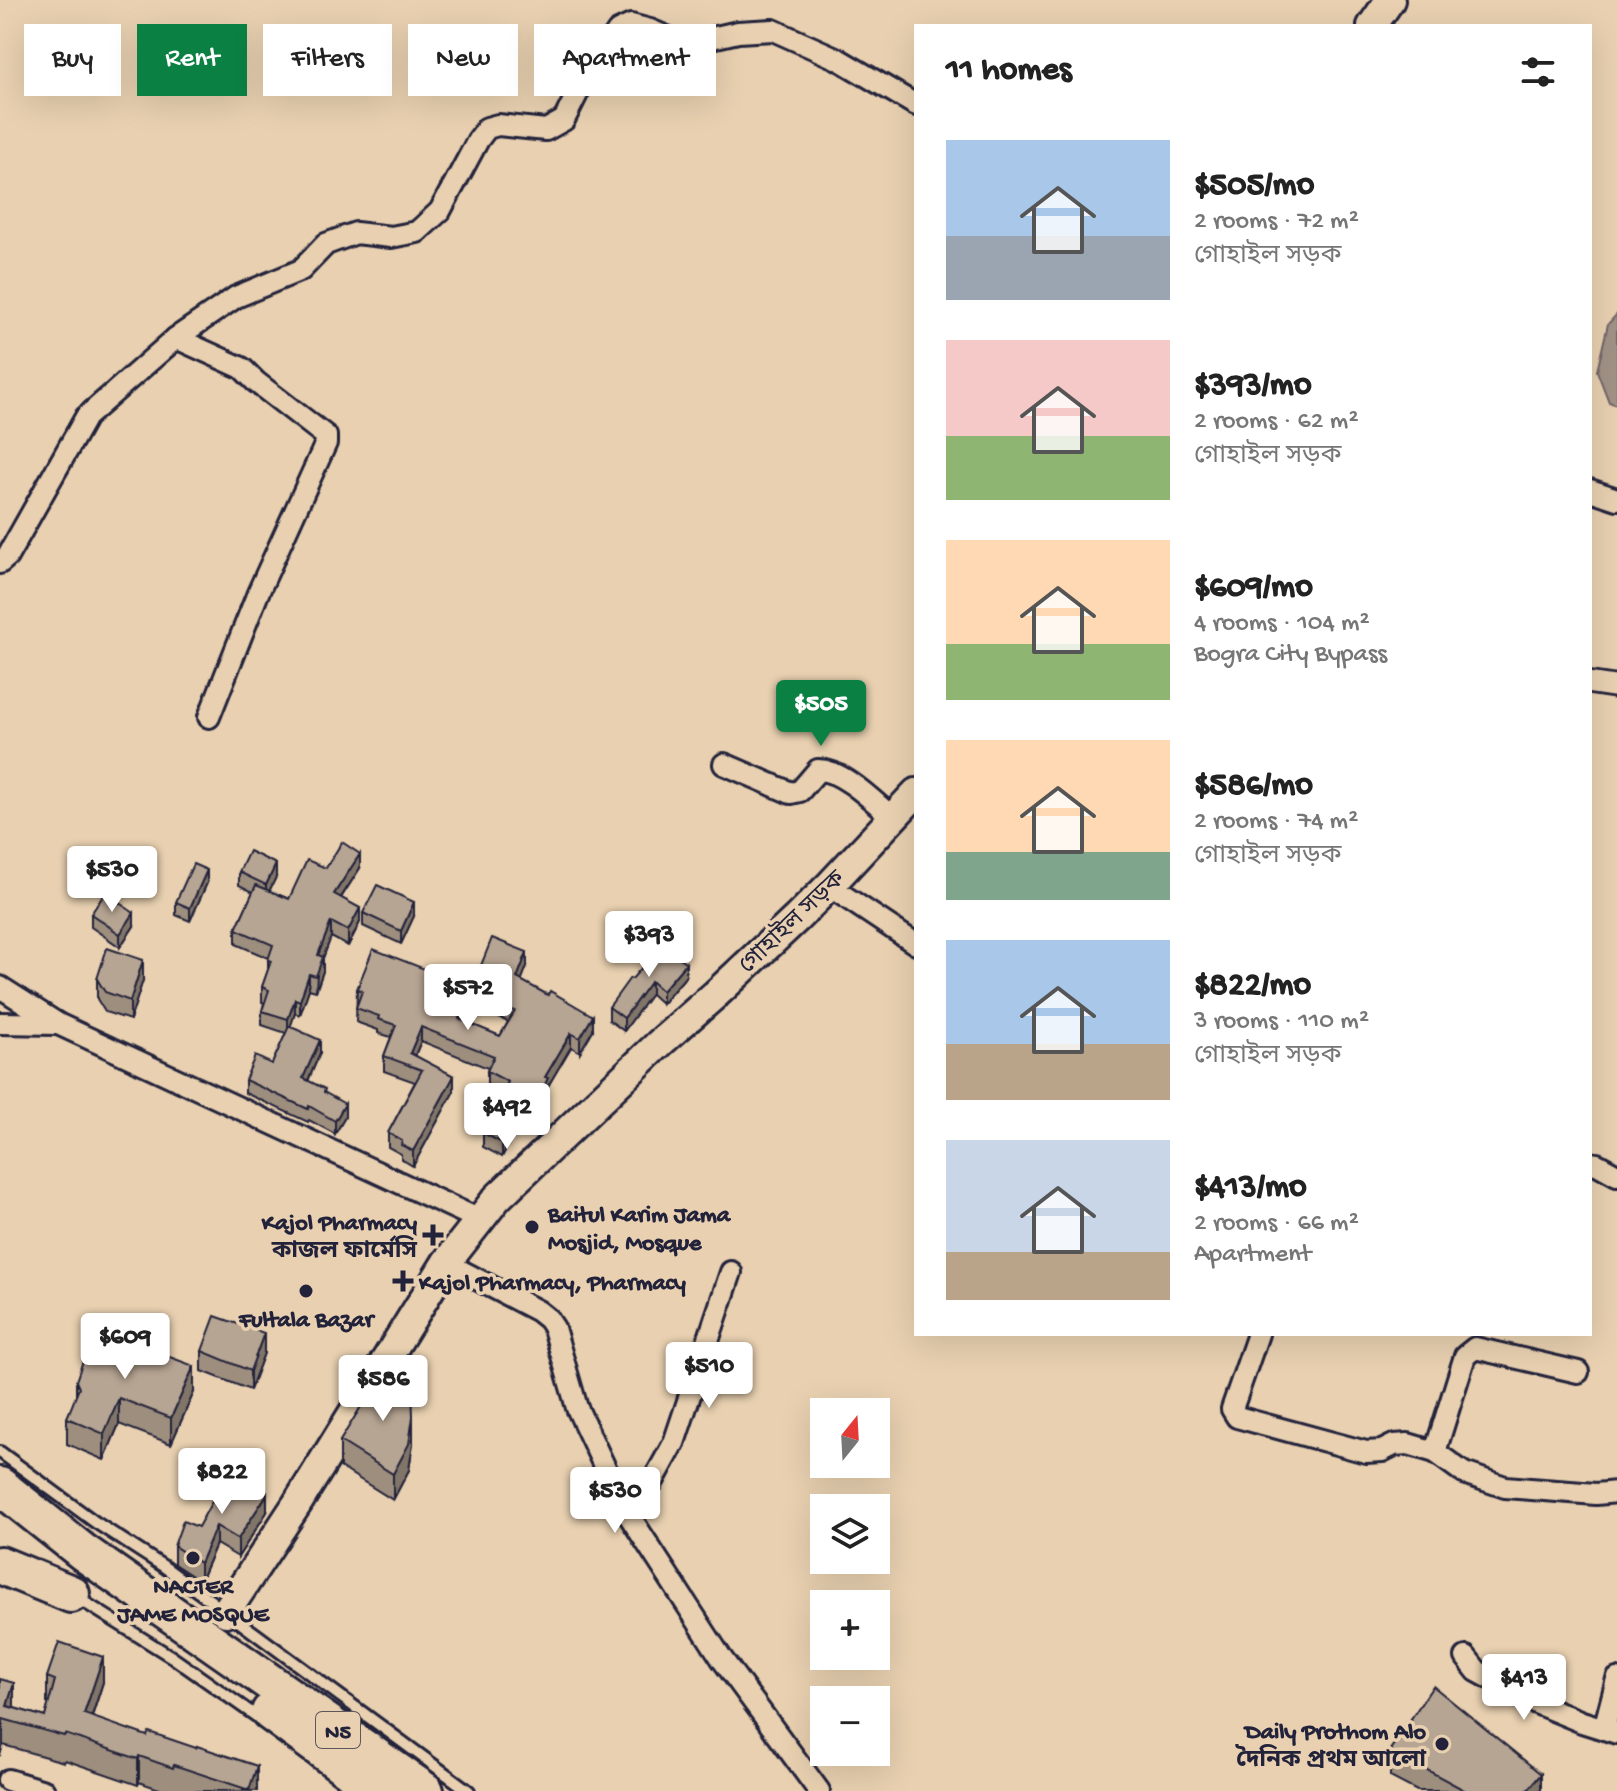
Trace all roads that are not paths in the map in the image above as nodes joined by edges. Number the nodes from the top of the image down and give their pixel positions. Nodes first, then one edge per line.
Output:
1 (1390, 0) edge
2 (1373, 24) edge
3 (914, 104) edge
4 (176, 338) junction
5 (1592, 491) edge
6 (1617, 499) edge
7 (0, 563) edge
8 (1592, 683) edge
9 (1617, 687) edge
10 (209, 717) dead end
11 (724, 764) dead end
12 (914, 795) edge
13 (893, 818) junction
14 (829, 886) junction
15 (914, 943) edge
16 (0, 987) edge
17 (0, 1023) edge
18 (58, 1024) junction
19 (1592, 1163) edge
20 (1617, 1175) edge
21 (480, 1220) junction
22 (446, 1263) junction
23 (731, 1272) dead end
24 (1257, 1336) edge
25 (1578, 1372) dead end
26 (0, 1452) edge
27 (1435, 1452) junction
28 (0, 1486) edge
29 (1617, 1492) edge
30 (623, 1506) junction
31 (0, 1517) edge
32 (6, 1561) edge
33 (71, 1594) joint
34 (226, 1612) junction
35 (1466, 1657) dead end
36 (244, 1679) junction
37 (1617, 1679) edge
38 (273, 1729) dead end
39 (1610, 1731) edge
40 (286, 1738) dead end
41 (334, 1774) dead end
42 (8, 1780) dead end
43 (44, 1791) edge
44 (378, 1791) edge
45 (425, 1791) edge
46 (469, 1791) edge
47 (819, 1791) edge

1 - 2 main road
3 - 4 street
4 - 7 street
4 - 10 street
5 - 6 street
8 - 9 street
11 - 13 street
12 - 13 main road, গোহাইল সড়ক
13 - 14 main road, গোহাইল সড়ক
14 - 15 street
14 - 21 main road, গোহাইল সড়ক
16 - 18 street
17 - 18 street
18 - 21 street
19 - 20 street
21 - 22 main road, গোহাইল সড়ক
22 - 30 street
22 - 34 main road, গোহাইল সড়ক
23 - 30 street
24 - 27 street
25 - 27 street
26 - 34 lane
27 - 29 street
28 - 36 highway, N5
30 - 47 street
31 - 36 highway, N5
32 - 33 highway
33 - 38 lane
34 - 46 lane
35 - 39 street
36 - 44 highway
36 - 45 highway, N5
37 - 39 street
40 - 41 lane
42 - 43 street

